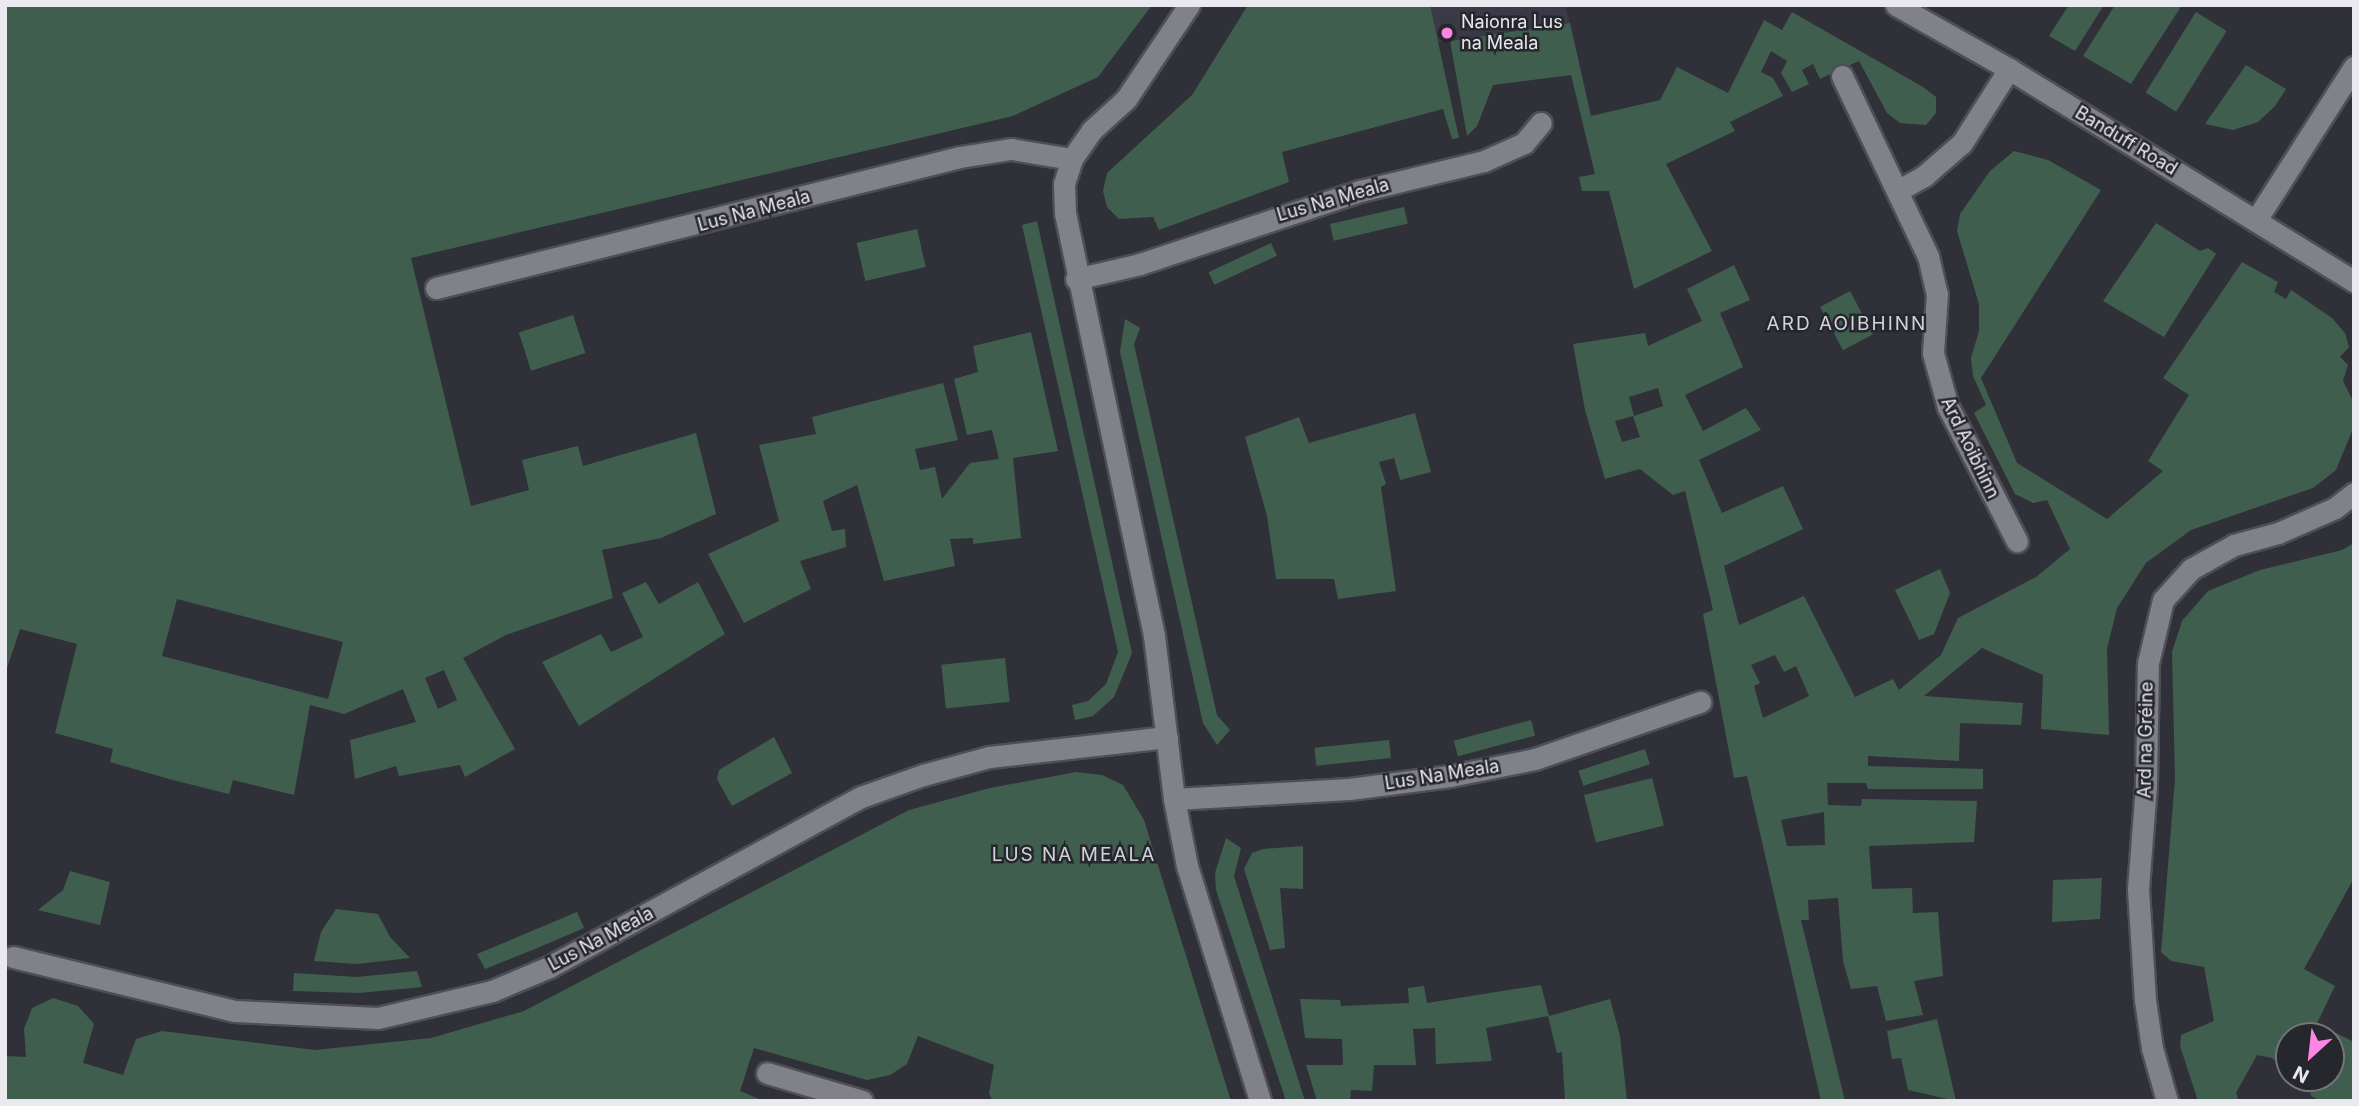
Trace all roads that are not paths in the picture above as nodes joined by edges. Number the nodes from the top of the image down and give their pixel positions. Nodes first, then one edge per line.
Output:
1 (1189, 5) edge
2 (1896, 5) edge
3 (2354, 67) edge
4 (2010, 69) junction
5 (1842, 76) dead end
6 (1541, 123) dead end
7 (1072, 159) junction
8 (1899, 190) junction
9 (2256, 220) junction
10 (1076, 279) junction
11 (2354, 281) edge
12 (436, 288) dead end
13 (2354, 493) edge
14 (2017, 541) dead end
15 (1700, 702) dead end
16 (1167, 737) junction
17 (1174, 799) junction
18 (13, 957) dead end
19 (767, 1073) dead end
20 (862, 1101) edge
21 (1260, 1101) edge
22 (2167, 1101) edge

1 - 7 street
2 - 4 street, Banduff Road
3 - 9 street
4 - 8 street
4 - 9 street, Banduff Road
5 - 8 street, Ard Aoibhinn
6 - 10 street, Lus Na Meala
7 - 10 street
7 - 12 street, Lus Na Meala
8 - 14 street, Ard Aoibhinn
9 - 11 street, Banduff Road
10 - 16 street
13 - 22 street, Ard na Gréine
15 - 17 street, Lus Na Meala
16 - 17 street
16 - 18 street, Lus Na Meala
17 - 21 street
19 - 20 street

